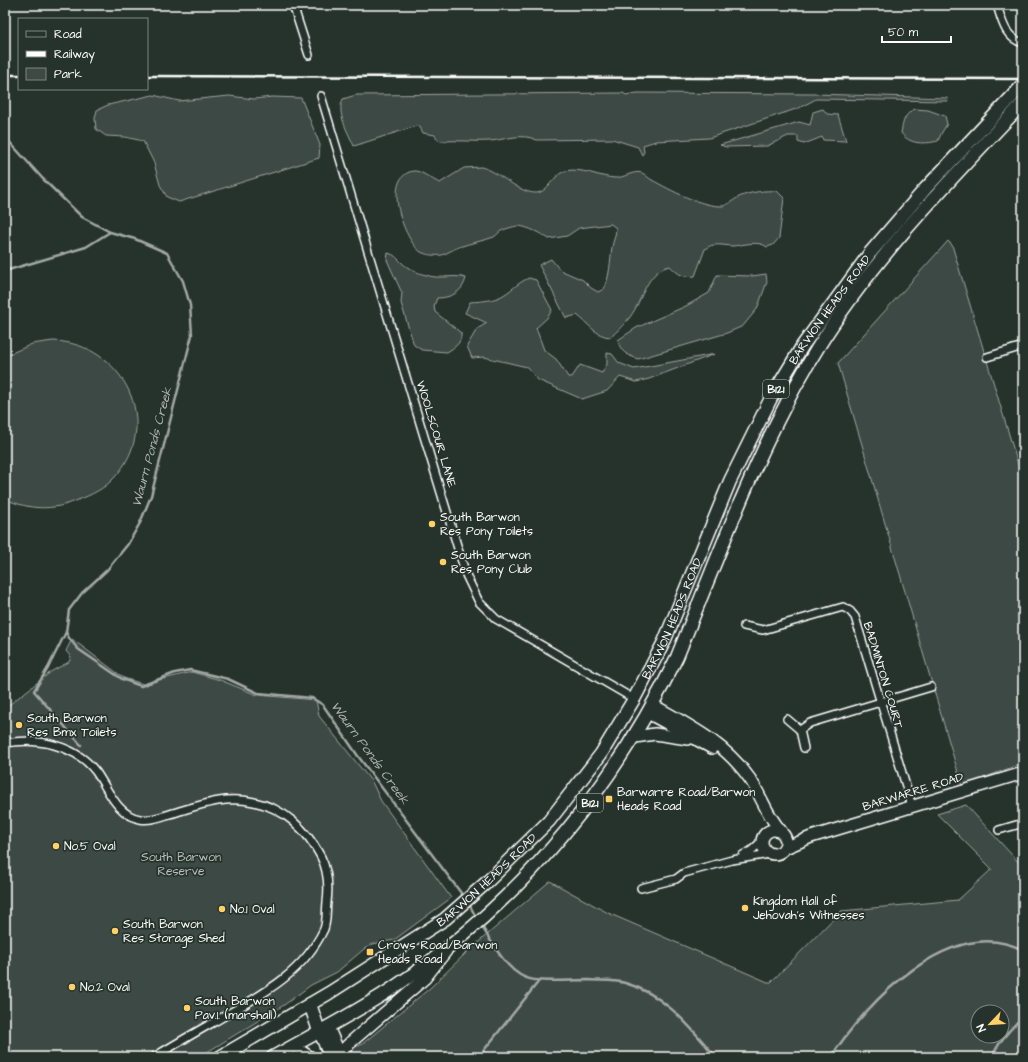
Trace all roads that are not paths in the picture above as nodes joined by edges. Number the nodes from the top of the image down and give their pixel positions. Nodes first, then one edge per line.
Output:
1 (293, 5) edge
2 (997, 5) edge
3 (1023, 43) edge
4 (309, 55) dead end
5 (1023, 85) edge
6 (321, 96) dead end
7 (1023, 102) edge
8 (1023, 346) edge
9 (987, 357) dead end
10 (744, 626) dead end
11 (931, 687) dead end
12 (634, 699) junction
13 (880, 702) junction
14 (651, 709) junction
15 (787, 719) dead end
16 (800, 730) junction
17 (635, 737) junction
18 (5, 743) edge
19 (708, 745) junction
20 (804, 748) dead end
21 (741, 767) junction
22 (1023, 772) edge
23 (757, 790) junction
24 (912, 806) junction
25 (1023, 823) edge
26 (999, 830) dead end
27 (782, 832) junction
28 (763, 837) junction
29 (811, 837) junction
30 (785, 848) junction
31 (770, 854) junction
32 (732, 860) junction
33 (641, 888) dead end
34 (448, 947) junction
35 (310, 1004) junction
36 (324, 1029) junction
37 (294, 1046) junction
38 (154, 1057) edge
39 (220, 1057) edge
40 (273, 1057) edge
41 (310, 1057) edge
42 (330, 1057) edge
43 (341, 1057) edge

1 - 4 street
2 - 3 street
5 - 12 main road, BARWON HEADS ROAD / B121
6 - 12 street, WOOLSCOUR LANE
7 - 14 main road, BARWON HEADS ROAD / B121
8 - 9 street
10 - 13 street, BADMINTON COURT
11 - 13 street
12 - 14 main road
12 - 35 main road, BARWON HEADS ROAD / B121
13 - 16 street
13 - 24 street, BADMINTON COURT
14 - 17 main road, BARWON HEADS ROAD / B121
14 - 19 street
14 - 21 street
15 - 16 street
16 - 20 street
17 - 19 street
17 - 34 main road, BARWON HEADS ROAD / B121
18 - 38 street
19 - 21 street
21 - 23 street
22 - 24 street, BARWARRE ROAD
23 - 27 street
23 - 28 street
24 - 29 street, BARWARRE ROAD
25 - 26 street
27 - 28 street
27 - 29 street, BARWARRE ROAD
27 - 30 street
28 - 31 street
28 - 32 street
29 - 30 street, BARWARRE ROAD
30 - 31 street
31 - 32 street
32 - 33 street
34 - 36 main road, BARWON HEADS ROAD / B121
34 - 43 street
35 - 36 main road
35 - 39 main road, BARWON HEADS ROAD / B121
36 - 37 main road, BARWON HEADS ROAD / B121
36 - 42 street
36 - 43 street
37 - 40 main road, BARWON HEADS ROAD / B121
37 - 41 street

